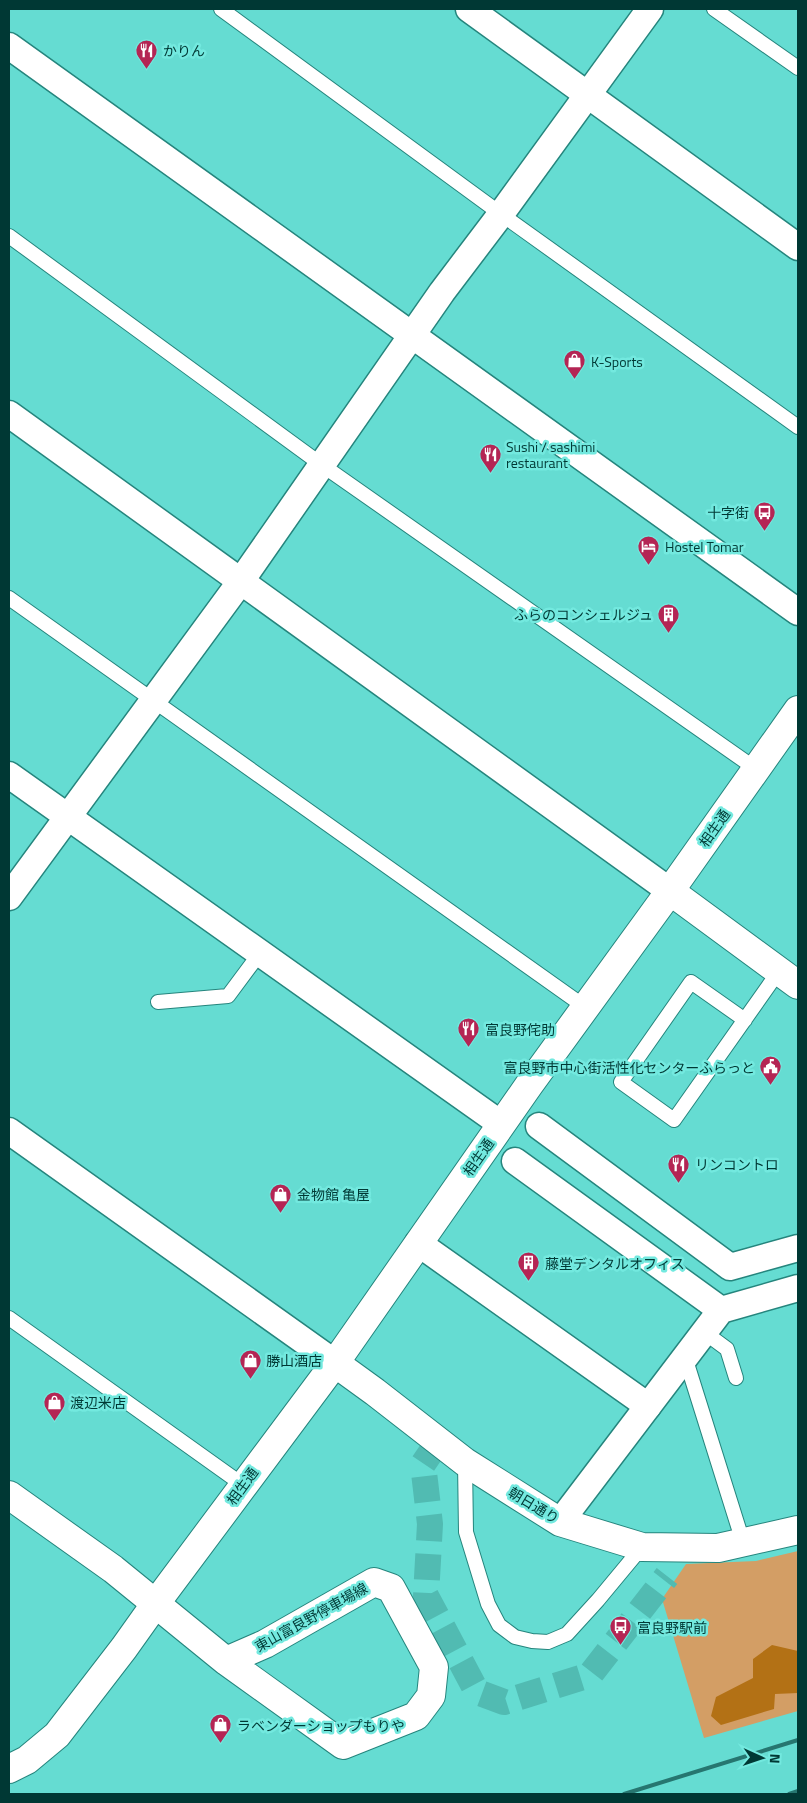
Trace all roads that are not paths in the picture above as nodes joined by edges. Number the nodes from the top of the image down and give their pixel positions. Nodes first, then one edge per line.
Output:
1 (221, 9) edge
2 (469, 9) edge
3 (650, 9) edge
4 (714, 9) edge
5 (9, 46) edge
6 (798, 68) edge
7 (587, 95) junction
8 (501, 214) junction
9 (9, 236) edge
10 (798, 247) edge
11 (413, 335) junction
12 (9, 414) edge
13 (798, 427) edge
14 (322, 465) junction
15 (241, 581) junction
16 (9, 598) edge
17 (798, 612) edge
18 (152, 701) junction
19 (798, 710) edge
20 (756, 769) junction
21 (9, 774) edge
22 (67, 816) junction
23 (670, 891) junction
24 (9, 897) edge
25 (260, 953) junction
26 (789, 978) edge
27 (158, 1002) dead end
28 (585, 1007) junction
29 (745, 1020) junction
30 (501, 1124) junction
31 (539, 1126) dead end
32 (9, 1131) edge
33 (515, 1161) dead end
34 (418, 1243) junction
35 (798, 1248) edge
36 (798, 1288) edge
37 (721, 1310) junction
38 (9, 1318) edge
39 (704, 1332) junction
40 (685, 1357) junction
41 (335, 1363) junction
42 (736, 1378) dead end
43 (648, 1406) junction
44 (465, 1462) junction
45 (243, 1485) junction
46 (9, 1494) edge
47 (560, 1522) junction
48 (798, 1530) edge
49 (743, 1542) junction
50 (642, 1547) junction
51 (156, 1603) junction
52 (226, 1661) junction
53 (9, 1769) edge

1 - 8 lane
2 - 7 street
3 - 7 street
4 - 6 lane
5 - 11 street
7 - 8 street
7 - 10 street
8 - 11 street
8 - 13 lane
9 - 14 lane
11 - 14 street
11 - 17 street
12 - 15 street
14 - 15 street
14 - 20 lane
15 - 18 street
15 - 23 street
16 - 18 lane
18 - 22 street
18 - 28 lane
19 - 20 street, 相生通
20 - 23 street, 相生通
21 - 22 street
22 - 24 street
22 - 25 street
23 - 26 street
23 - 28 street, 相生通
25 - 27 lane
25 - 30 street
26 - 29 lane
28 - 30 street, 相生通
29 - 29 lane
30 - 34 street, 相生通
31 - 35 street
32 - 41 street
33 - 37 street
34 - 41 street, 相生通
34 - 43 street
36 - 37 street
37 - 39 street
38 - 45 lane
39 - 40 street
39 - 42 lane
40 - 43 street
40 - 49 lane
41 - 44 street, 朝日通り
41 - 45 street, 相生通
43 - 47 street
44 - 47 street, 朝日通り
44 - 50 lane
45 - 51 street, 相生通
46 - 51 street, 東山富良野停車場線
47 - 50 street, 朝日通り
48 - 49 street, 朝日通り
49 - 50 street, 朝日通り
51 - 52 street, 東山富良野停車場線
51 - 53 street
52 - 52 street, 東山富良野停車場線

